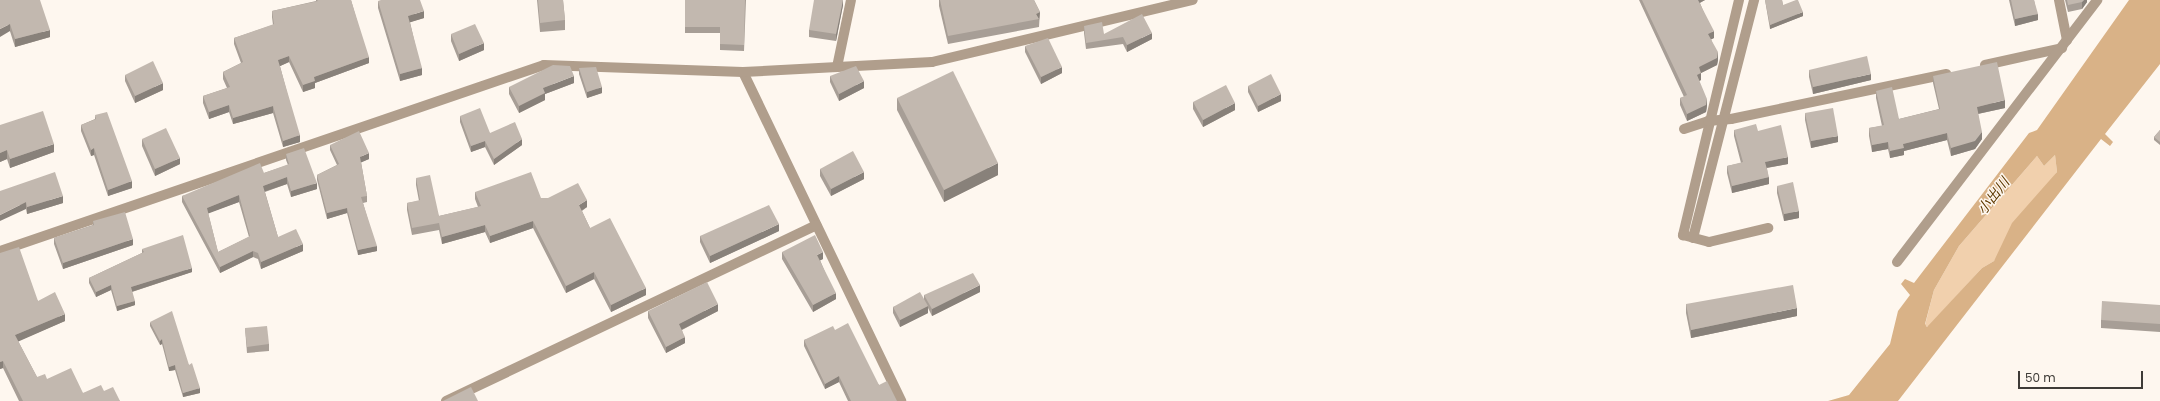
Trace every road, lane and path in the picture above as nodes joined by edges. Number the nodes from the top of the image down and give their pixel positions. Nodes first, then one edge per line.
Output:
1 (851, 0) edge
2 (1193, 0) edge
3 (1739, 0) edge
4 (1754, 0) edge
5 (2058, 0) edge
6 (2097, 0) edge
7 (2065, 44) junction
8 (837, 67) junction
9 (1977, 67) edge
10 (743, 72) junction
11 (1954, 72) edge
12 (1725, 119) junction
13 (1708, 121) junction
14 (1684, 129) dead end
15 (816, 224) junction
16 (1768, 228) dead end
17 (1693, 238) junction
18 (0, 251) edge
19 (1897, 262) dead end
20 (446, 401) edge
21 (901, 401) edge

1 - 8 street
2 - 8 street
3 - 13 street
4 - 12 street
5 - 7 street
6 - 7 street
7 - 9 street
7 - 19 street
8 - 10 street
10 - 15 street
10 - 18 street
11 - 12 street
12 - 13 street
12 - 17 street
13 - 14 street
13 - 17 street
15 - 20 street
15 - 21 street
16 - 17 street

